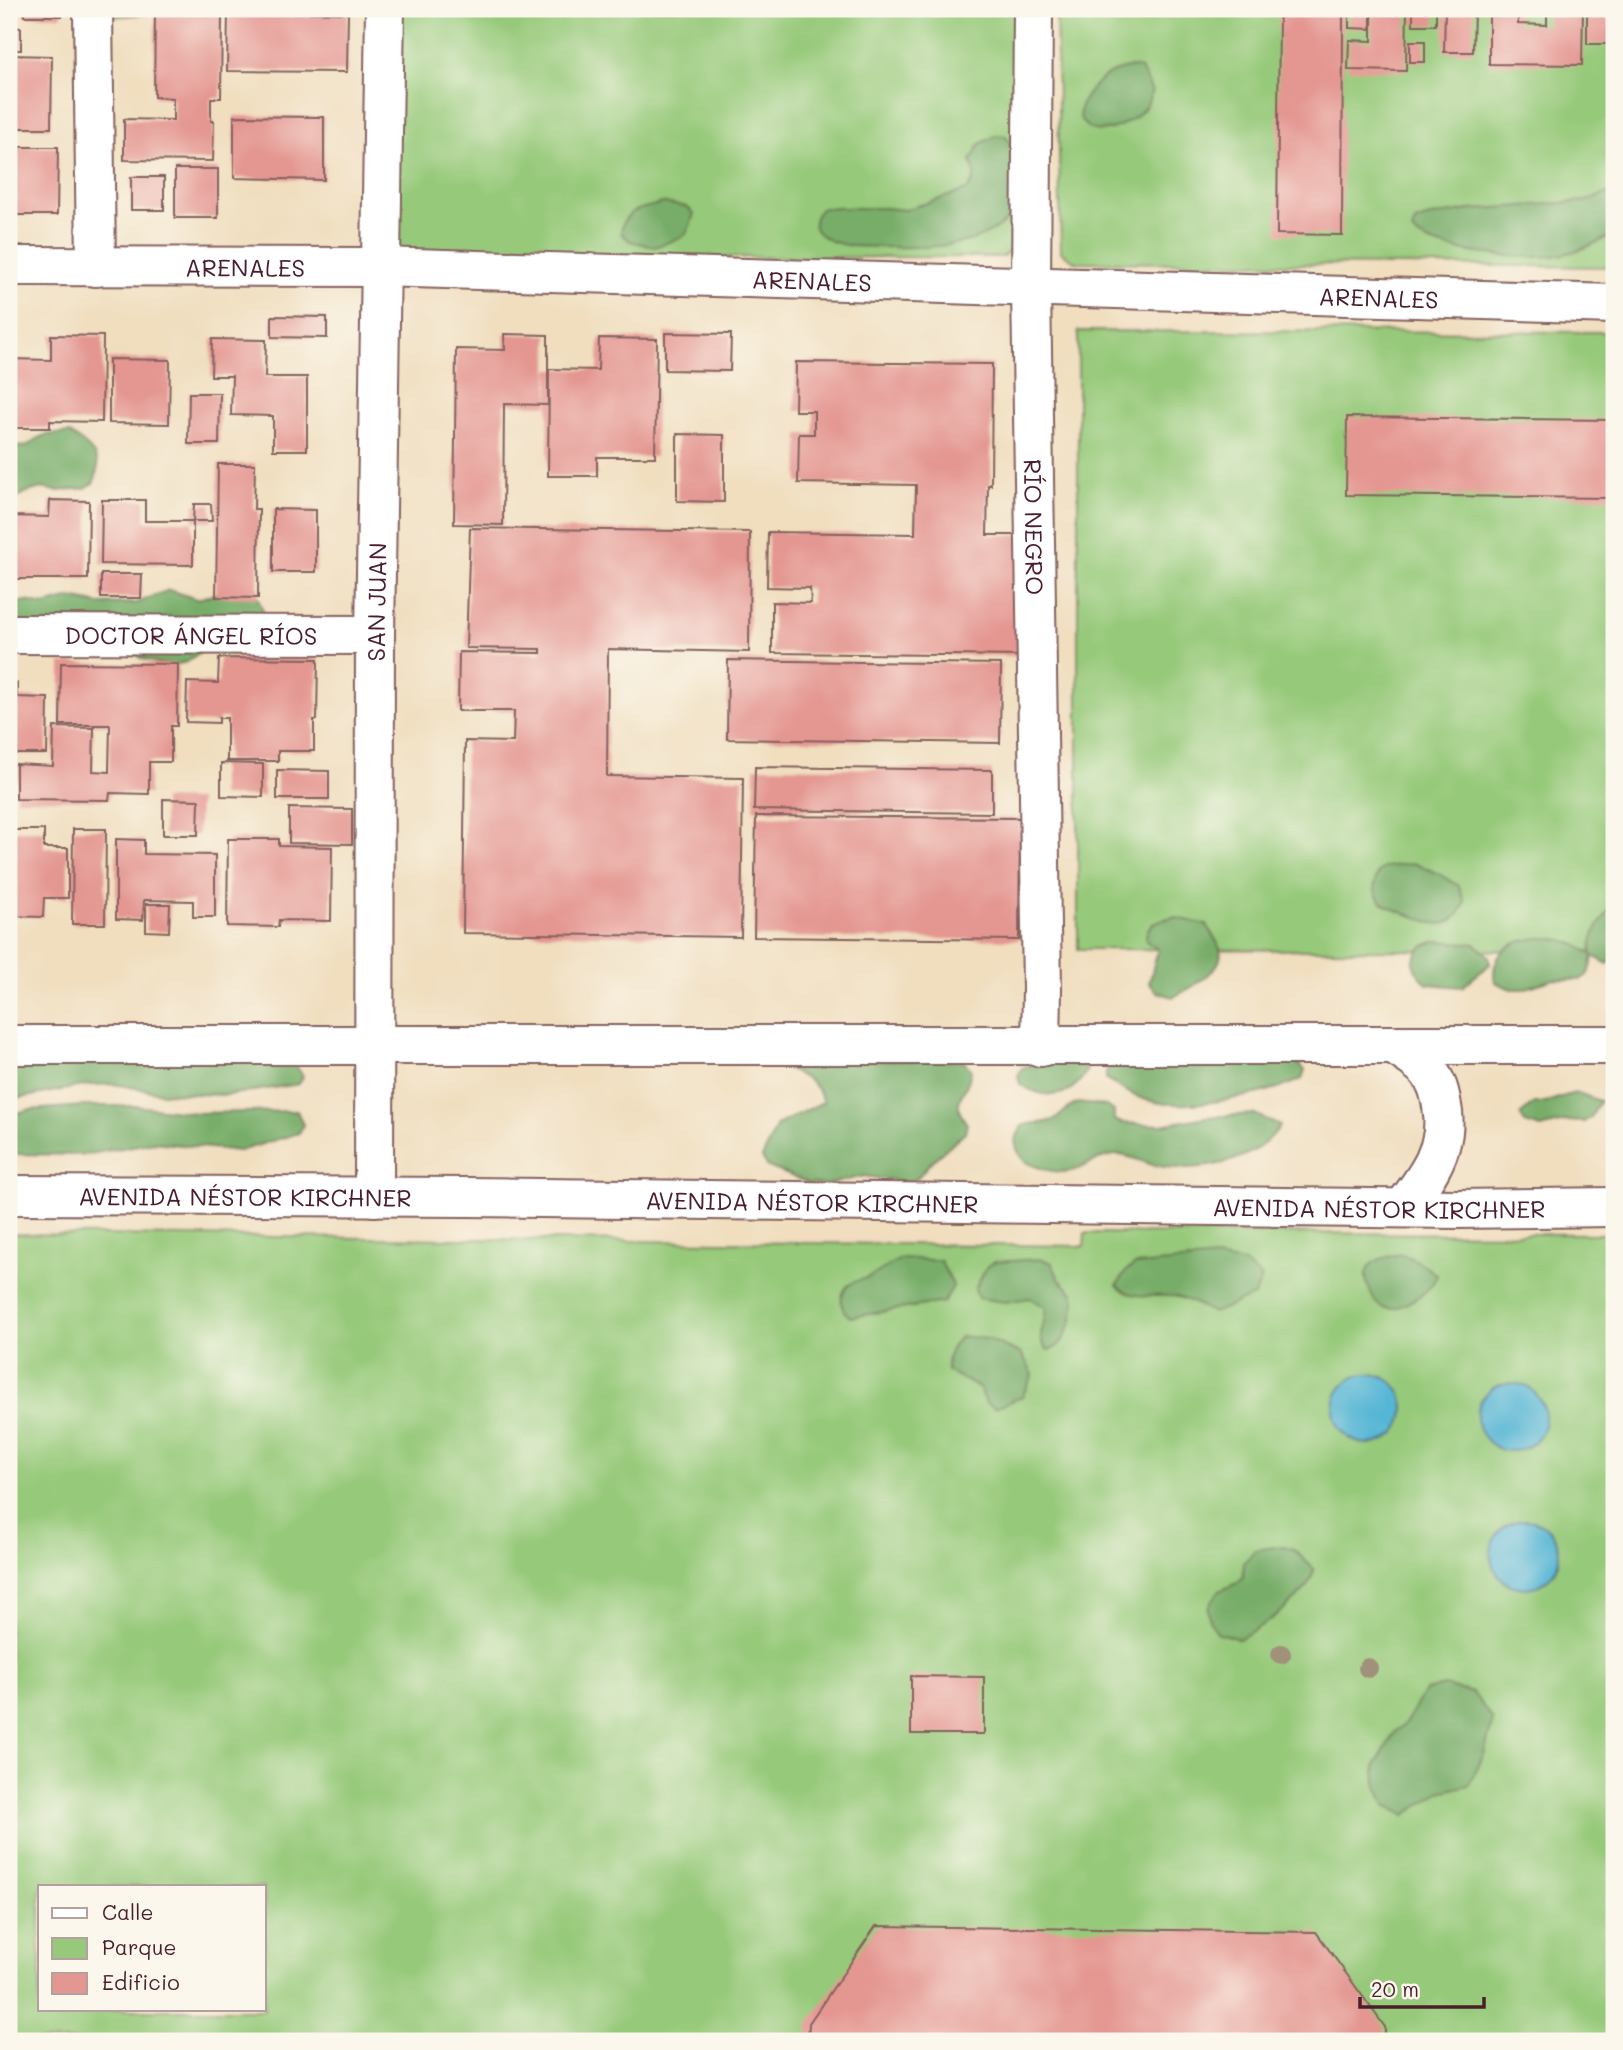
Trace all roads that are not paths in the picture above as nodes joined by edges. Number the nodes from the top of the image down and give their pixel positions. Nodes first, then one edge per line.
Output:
1 (93, 9) edge
2 (386, 9) edge
3 (1033, 9) edge
4 (9, 266) edge
5 (96, 267) junction
6 (380, 267) junction
7 (1031, 287) junction
8 (1614, 304) edge
9 (9, 634) edge
10 (374, 635) junction
11 (9, 1045) edge
12 (1393, 1045) junction
13 (1614, 1045) edge
14 (374, 1046) junction
15 (1041, 1047) junction
16 (9, 1195) edge
17 (374, 1197) junction
18 (1614, 1207) edge
19 (1403, 1208) junction

1 - 5 street
2 - 6 street, SAN JUAN
3 - 7 street, RÍO NEGRO
4 - 5 street, ARENALES
5 - 6 street, ARENALES
6 - 7 street, ARENALES
6 - 10 street, SAN JUAN
7 - 8 street, ARENALES
7 - 15 street, RÍO NEGRO
9 - 10 street, DOCTOR ÁNGEL RÍOS
10 - 14 street, SAN JUAN
11 - 14 street
12 - 13 street
12 - 15 street
12 - 19 street
14 - 15 street
14 - 17 street, SAN JUAN
16 - 17 street, AVENIDA NÉSTOR KIRCHNER
17 - 19 street, AVENIDA NÉSTOR KIRCHNER
18 - 19 street, AVENIDA NÉSTOR KIRCHNER

